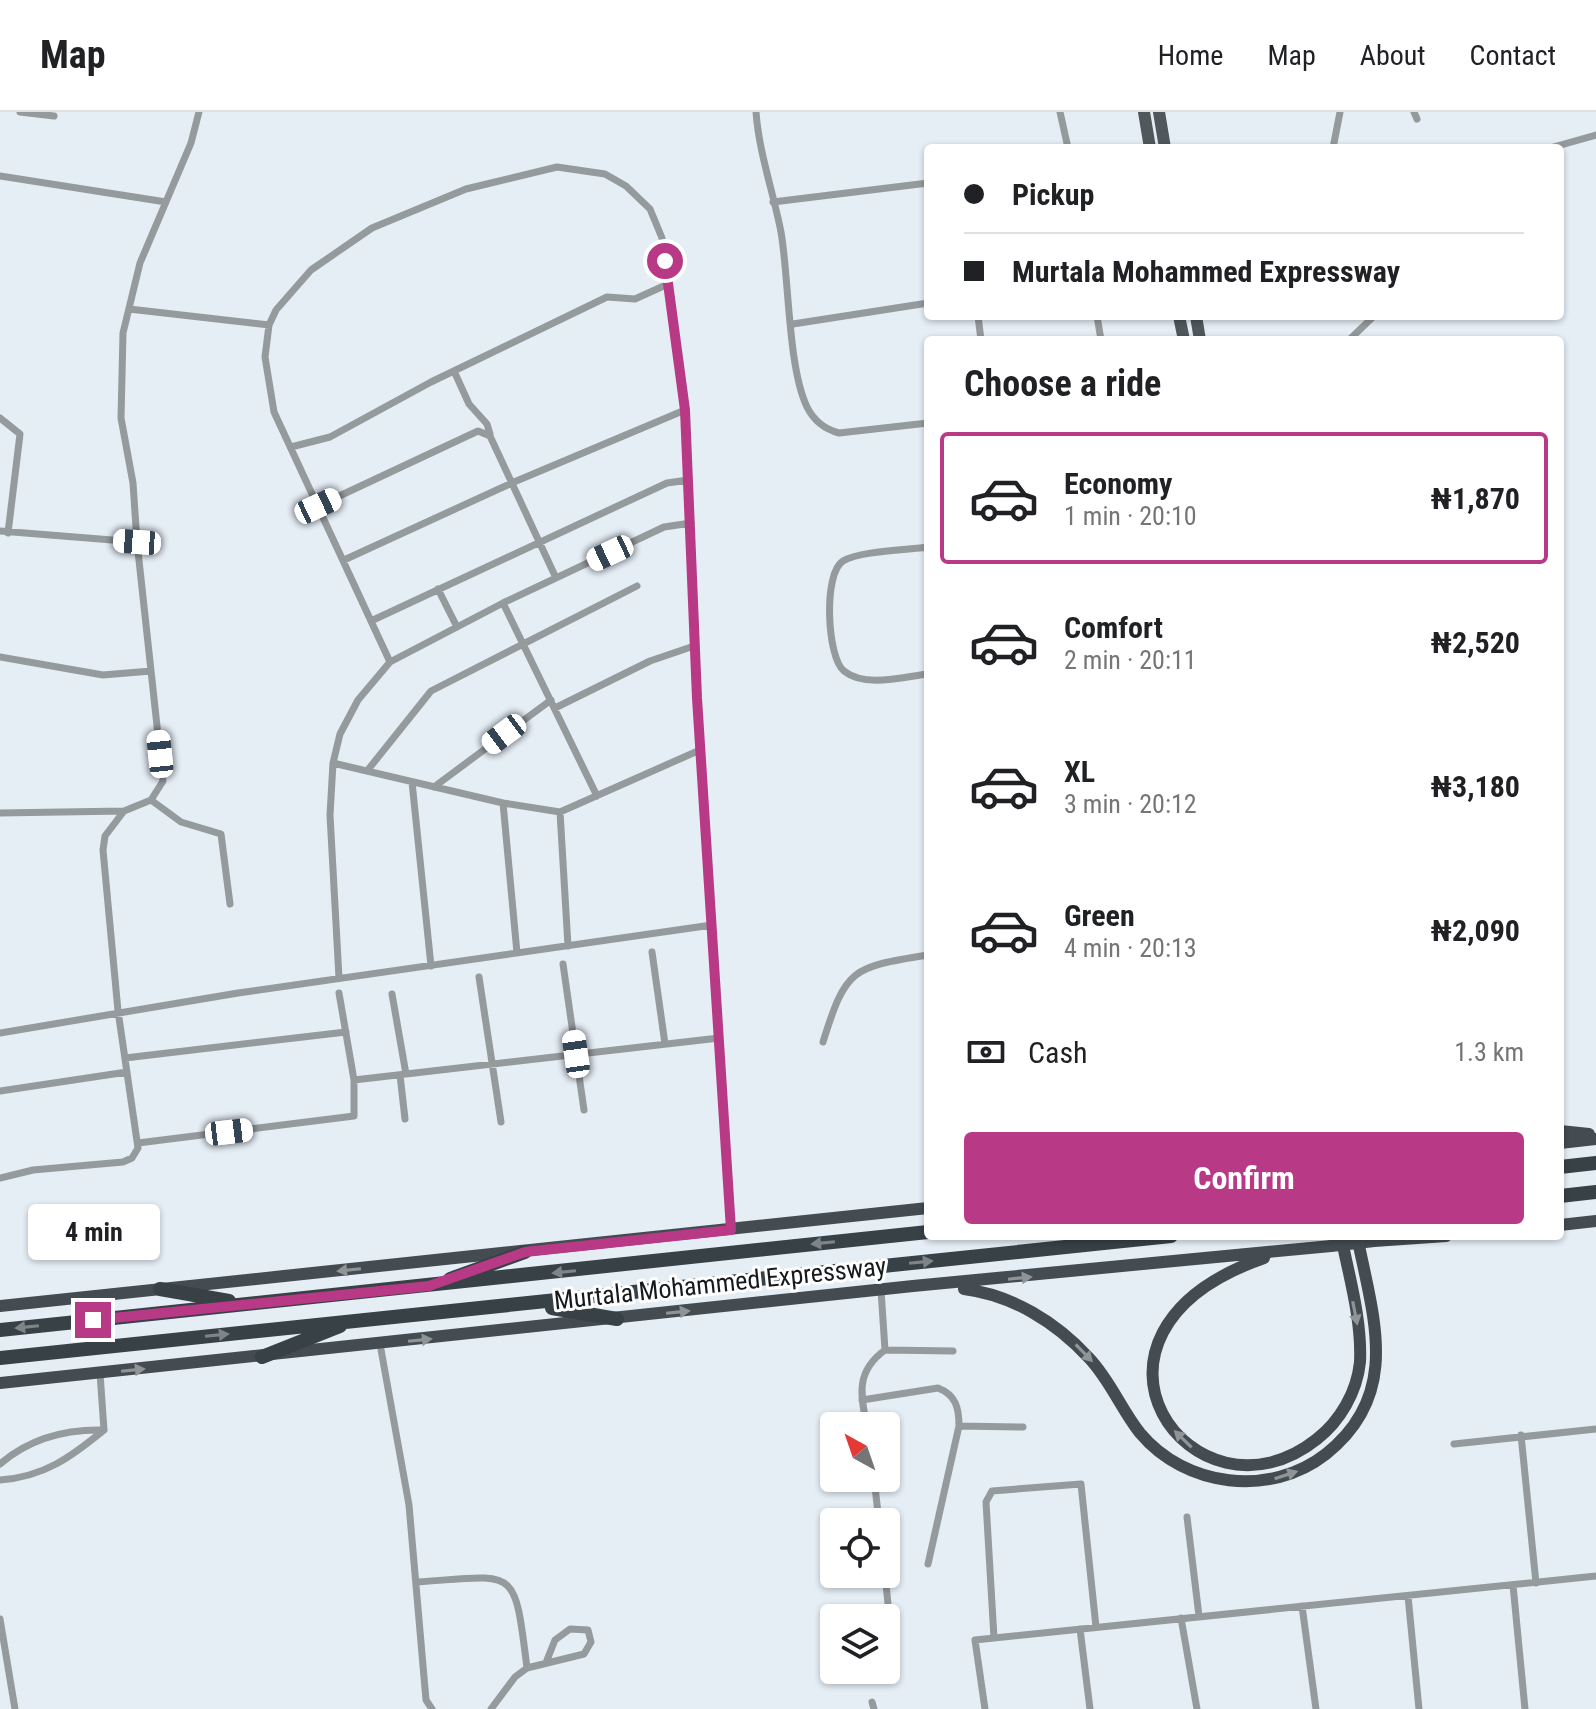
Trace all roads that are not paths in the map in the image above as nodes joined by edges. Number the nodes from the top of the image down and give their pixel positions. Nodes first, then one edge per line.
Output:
1 (20, 112) edge
2 (199, 112) edge
3 (756, 112) edge
4 (1060, 112) edge
5 (1144, 112) edge
6 (1159, 112) edge
7 (1340, 112) edge
8 (54, 116) dead end
9 (1596, 135) edge
10 (1067, 144) edge
11 (1149, 144) edge
12 (1164, 144) edge
13 (1334, 144) edge
14 (1564, 144) edge
15 (0, 176) edge
16 (924, 183) edge
17 (166, 202) junction
18 (773, 202) junction
19 (668, 284) junction
20 (924, 304) edge
21 (129, 309) junction
22 (1370, 320) edge
23 (793, 324) junction
24 (269, 325) junction
25 (1353, 336) edge
26 (454, 371) junction
27 (685, 410) junction
28 (0, 418) edge
29 (924, 423) edge
30 (490, 436) junction
31 (291, 447) junction
32 (688, 480) junction
33 (514, 482) junction
34 (318, 506) junction
35 (691, 523) junction
36 (4, 532) edge
37 (540, 541) junction
38 (137, 542) junction
39 (924, 548) edge
40 (344, 560) junction
41 (556, 578) junction
42 (637, 586) dead end
43 (438, 589) junction
44 (503, 603) junction
45 (371, 621) junction
46 (457, 627) junction
47 (523, 644) junction
48 (694, 646) junction
49 (0, 657) edge
50 (390, 662) junction
51 (151, 671) junction
52 (924, 674) edge
53 (551, 700) junction
54 (555, 708) junction
55 (700, 750) junction
56 (333, 763) junction
57 (367, 771) junction
58 (412, 782) junction
59 (434, 787) junction
60 (597, 796) junction
61 (151, 800) junction
62 (503, 803) junction
63 (124, 811) junction
64 (560, 812) junction
65 (0, 813) edge
66 (230, 904) dead end
67 (712, 925) junction
68 (568, 946) junction
69 (652, 952) dead end
70 (517, 953) junction
71 (924, 956) edge
72 (563, 964) dead end
73 (431, 966) junction
74 (479, 977) dead end
75 (339, 978) junction
76 (339, 993) dead end
77 (392, 994) dead end
78 (118, 1011) junction
79 (346, 1032) junction
80 (0, 1033) edge
81 (719, 1038) junction
82 (823, 1042) dead end
83 (665, 1044) junction
84 (576, 1054) junction
85 (125, 1058) junction
86 (492, 1064) junction
87 (127, 1072) junction
88 (403, 1074) junction
89 (354, 1080) junction
90 (0, 1091) edge
91 (584, 1110) dead end
92 (405, 1119) dead end
93 (501, 1122) dead end
94 (1564, 1132) edge
95 (1596, 1137) edge
96 (1564, 1142) edge
97 (138, 1143) junction
98 (1596, 1163) edge
99 (1564, 1167) edge
100 (0, 1178) edge
101 (1596, 1192) edge
102 (1564, 1196) edge
103 (924, 1208) edge
104 (1596, 1221) edge
105 (1564, 1225) edge
106 (731, 1230) junction
107 (924, 1232) edge
108 (1134, 1240) edge
109 (1342, 1240) edge
110 (1358, 1240) edge
111 (1388, 1240) edge
112 (1297, 1249) junction
113 (525, 1252) junction
114 (429, 1286) junction
115 (913, 1286) junction
116 (160, 1289) junction
117 (881, 1290) junction
118 (249, 1304) junction
119 (532, 1305) junction
120 (0, 1306) edge
121 (617, 1319) junction
122 (358, 1320) junction
123 (0, 1330) edge
124 (380, 1344) junction
125 (885, 1350) junction
126 (953, 1351) dead end
127 (262, 1357) junction
128 (0, 1358) edge
129 (100, 1373) junction
130 (0, 1383) edge
131 (862, 1400) junction
132 (864, 1412) edge
133 (959, 1426) junction
134 (1023, 1427) dead end
135 (1596, 1429) edge
136 (104, 1430) junction
137 (1521, 1435) junction
138 (1454, 1444) dead end
139 (0, 1464) edge
140 (0, 1480) edge
141 (1187, 1517) dead end
142 (928, 1564) dead end
143 (1596, 1576) edge
144 (418, 1582) junction
145 (1536, 1583) junction
146 (1513, 1585) junction
147 (886, 1588) edge
148 (1408, 1596) junction
149 (888, 1604) dead end
150 (1302, 1606) junction
151 (1199, 1616) junction
152 (1181, 1618) junction
153 (0, 1619) edge
154 (1096, 1627) junction
155 (1080, 1629) junction
156 (994, 1638) junction
157 (547, 1660) junction
158 (527, 1668) junction
159 (15, 1709) edge
160 (432, 1709) edge
161 (491, 1709) edge
162 (985, 1709) edge
163 (1090, 1709) edge
164 (1197, 1709) edge
165 (1316, 1709) edge
166 (1419, 1709) edge
167 (1525, 1709) edge

1 - 8 street
2 - 17 street
3 - 18 street
4 - 10 street
5 - 11 main road
6 - 12 main road
7 - 13 street
9 - 14 street
15 - 17 street
16 - 18 street
17 - 21 street
18 - 23 street
19 - 24 street
19 - 26 street
19 - 27 street
20 - 23 street
21 - 24 street
21 - 38 street
22 - 25 street
23 - 29 street
24 - 31 street
26 - 30 street
26 - 31 street
27 - 32 street
27 - 33 street
28 - 36 street
30 - 33 street
30 - 34 street
31 - 34 street
32 - 35 street
32 - 37 street
33 - 37 street
33 - 40 street
34 - 40 street
35 - 41 street
35 - 48 street
36 - 38 street
37 - 41 street
37 - 43 street
38 - 51 street
39 - 52 street
40 - 45 street
41 - 44 street
42 - 47 street
43 - 45 street
43 - 46 street
44 - 46 street
44 - 47 street
45 - 50 street
46 - 50 street
47 - 53 street
47 - 57 street
48 - 54 street
48 - 55 street
49 - 51 street
50 - 56 street
51 - 61 street
53 - 54 street
53 - 59 street
54 - 60 street
55 - 60 street
55 - 67 street
56 - 57 street
56 - 75 street
57 - 58 street
58 - 59 street
58 - 73 street
59 - 62 street
60 - 64 street
61 - 63 street
61 - 66 street
62 - 64 street
62 - 70 street
63 - 65 street
63 - 78 street
64 - 68 street
67 - 68 street
67 - 81 street
68 - 70 street
69 - 83 street
70 - 73 street
71 - 82 street
72 - 84 street
73 - 75 street
74 - 86 street
75 - 78 street
76 - 79 street
77 - 88 street
78 - 80 street
78 - 85 street
79 - 85 street
79 - 89 street
81 - 83 street
81 - 106 street
83 - 84 street
84 - 86 street
84 - 91 street
85 - 87 street
86 - 88 street
86 - 93 street
87 - 90 street
87 - 97 street
88 - 89 street
88 - 92 street
89 - 97 street
94 - 95 highway
95 - 96 highway
97 - 100 street
98 - 99 highway
101 - 102 highway
103 - 106 highway, Murtala Mohammed Expressway
104 - 105 highway
106 - 113 highway, Murtala Mohammed Expressway
107 -> 114 highway, Murtala Mohammed Expressway
119 -> 108 highway, Murtala Mohammed Expressway
109 -> 112 highway
115 -> 110 highway
111 - 112 highway, Murtala Mohammed Expressway, bridge
115 -> 112 highway, Murtala Mohammed Expressway
113 - 114 highway
113 -> 116 highway, Murtala Mohammed Expressway
114 - 118 highway, Murtala Mohammed Expressway
115 - 117 highway, Murtala Mohammed Expressway
116 - 118 highway
116 - 120 highway, Murtala Mohammed Expressway
121 -> 117 highway, Murtala Mohammed Expressway
117 - 125 street
118 -> 123 highway, Murtala Mohammed Expressway
119 - 121 highway
119 - 122 highway, Murtala Mohammed Expressway
124 -> 121 highway, Murtala Mohammed Expressway
122 - 127 highway
128 -> 122 highway, Murtala Mohammed Expressway
124 - 127 highway, Murtala Mohammed Expressway
124 - 144 street
125 - 126 street
125 - 131 street
129 -> 127 highway, Murtala Mohammed Expressway
129 - 130 highway, Murtala Mohammed Expressway
129 - 136 street
131 - 132 street
131 - 133 street
133 - 134 street
133 - 142 street
135 - 137 street
136 - 139 street
136 - 140 street
137 - 138 street
137 - 145 street
141 - 151 street
143 - 145 street
144 - 158 street
144 - 160 street
145 - 146 street
146 - 148 street
146 - 167 street
147 - 149 street
148 - 150 street
148 - 166 street
150 - 151 street
150 - 165 street
151 - 152 street
152 - 154 street
152 - 164 street
153 - 159 street
154 - 155 street
154 - 156 street
155 - 156 street
155 - 163 street
156 - 162 street
157 - 157 street
157 - 158 street
158 - 161 street

